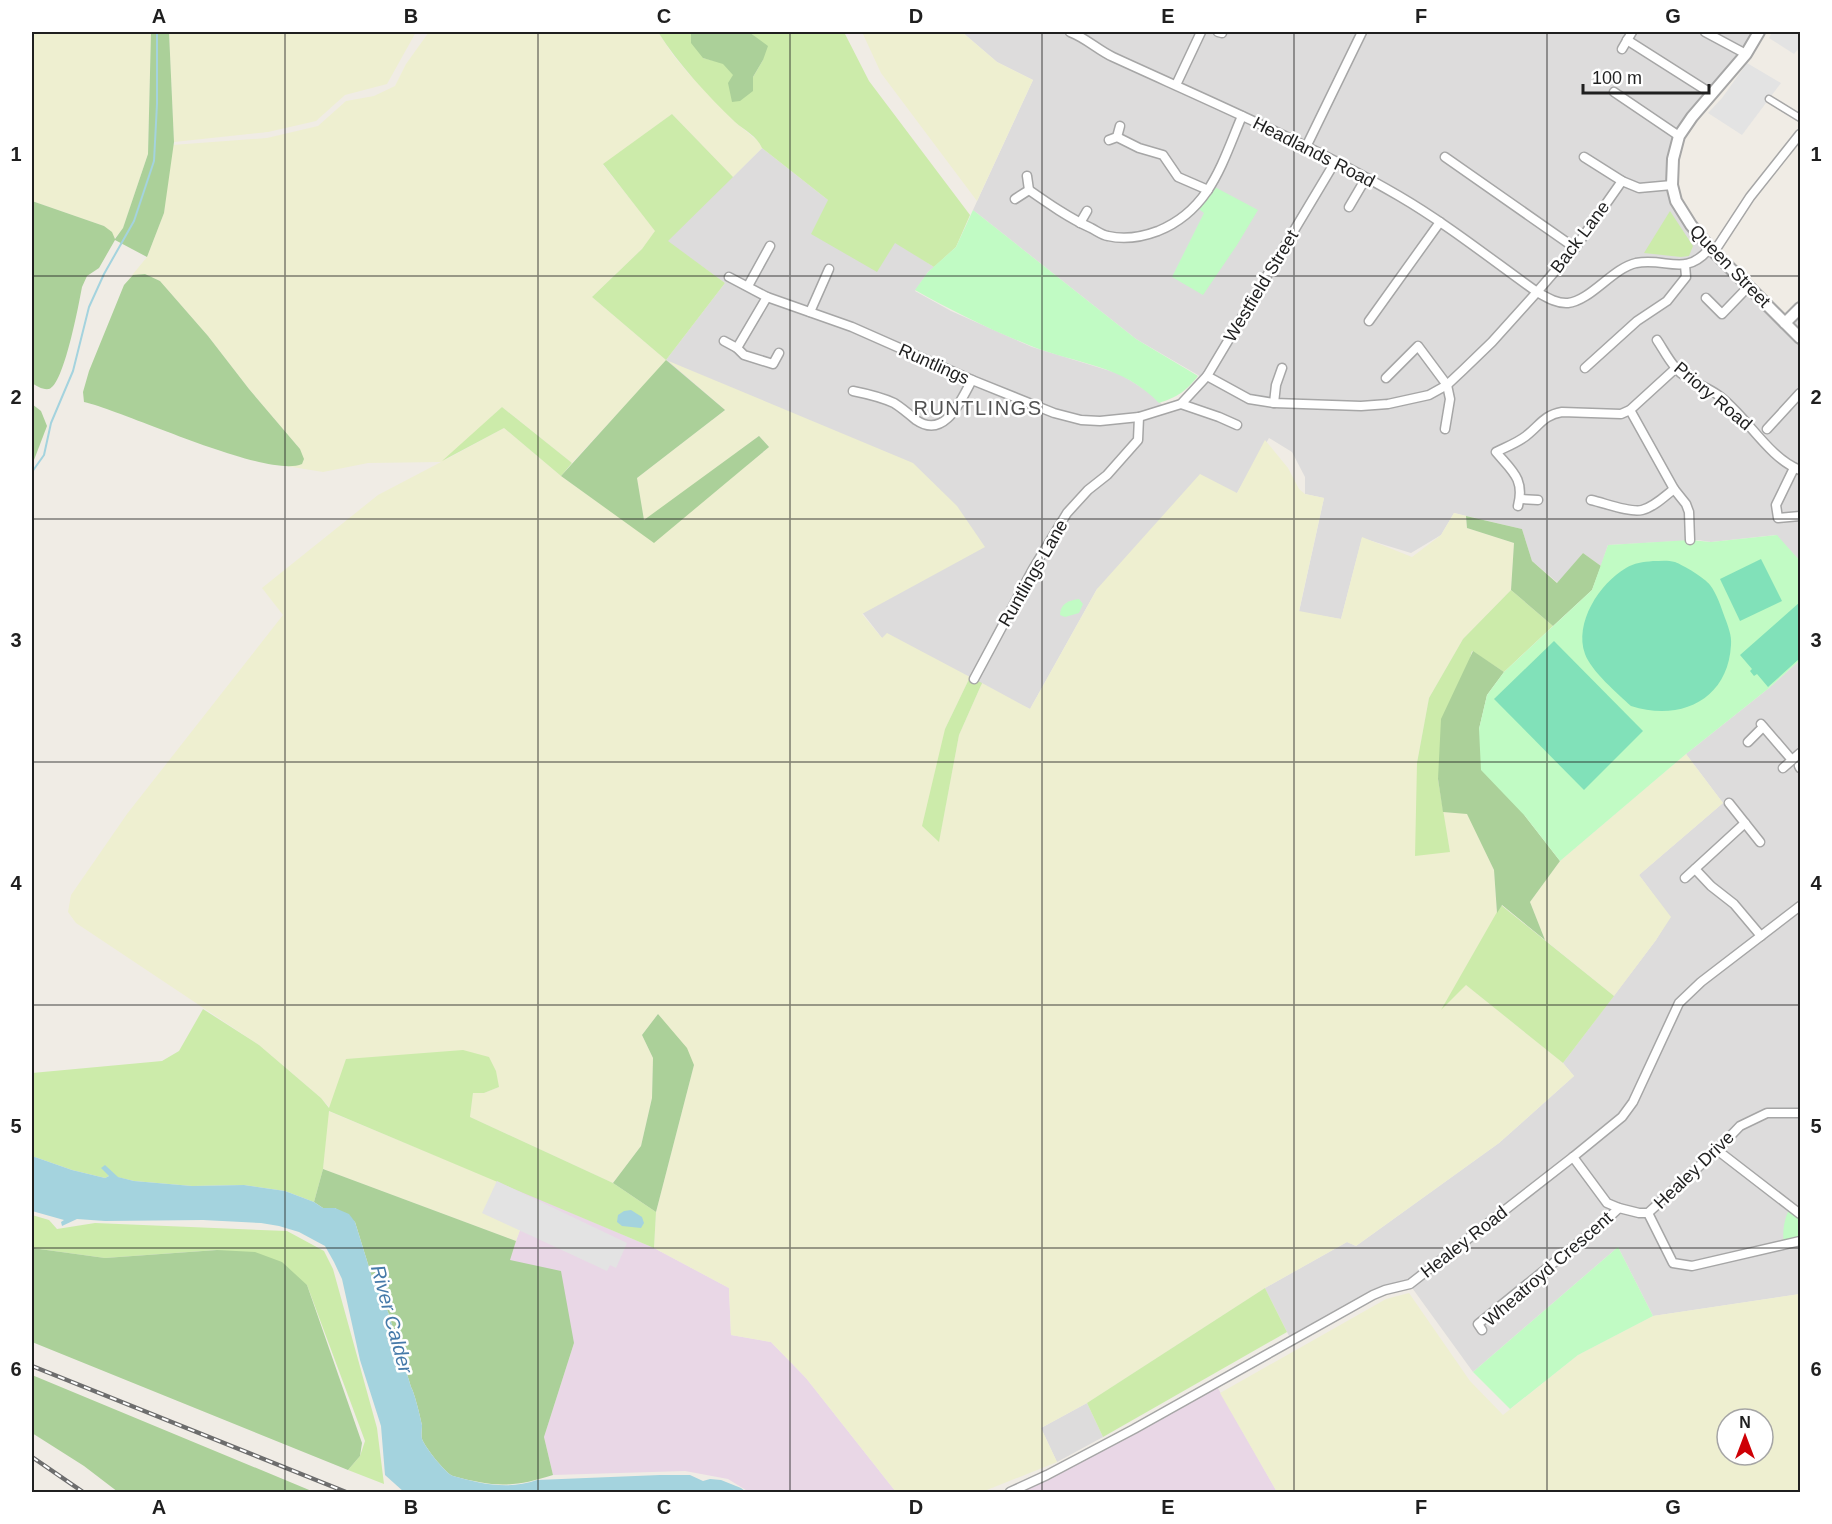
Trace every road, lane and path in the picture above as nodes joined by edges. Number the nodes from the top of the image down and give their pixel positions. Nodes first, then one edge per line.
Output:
1 (1070, 32) edge
2 (1201, 32) edge
3 (1362, 32) edge
4 (1632, 32) edge
5 (1709, 32) edge
6 (1759, 32) edge
7 (1080, 33) edge
8 (1627, 40) junction
9 (1622, 49) dead end
10 (1746, 54) junction
11 (1176, 85) junction
12 (1614, 92) dead end
13 (1713, 94) junction
14 (1769, 99) dead end
15 (1242, 116) junction
16 (1800, 118) edge
17 (1120, 126) dead end
18 (1800, 134) edge
19 (1680, 136) junction
20 (1305, 147) junction
21 (1444, 157) dead end
22 (1584, 157) dead end
23 (1335, 162) junction
24 (1027, 176) dead end
25 (1366, 178) junction
26 (1622, 181) junction
27 (1672, 185) junction
28 (1029, 190) junction
29 (1208, 190) junction
30 (1015, 199) dead end
31 (1349, 207) dead end
32 (1087, 211) dead end
33 (1440, 222) junction
34 (1080, 223) junction
35 (770, 246) dead end
36 (1575, 248) junction
37 (1712, 250) junction
38 (1685, 265) junction
39 (829, 269) dead end
40 (729, 277) dead end
41 (748, 286) junction
42 (1749, 286) junction
43 (1537, 292) junction
44 (767, 297) junction
45 (1706, 298) dead end
46 (1800, 308) edge
47 (810, 312) junction
48 (1369, 321) dead end
49 (1785, 323) junction
50 (1800, 338) edge
51 (1657, 340) dead end
52 (724, 341) dead end
53 (737, 348) junction
54 (779, 353) dead end
55 (773, 364) junction
56 (1282, 368) dead end
57 (1585, 368) dead end
58 (1676, 368) junction
59 (780, 374) dead end
60 (1207, 376) junction
61 (1386, 378) dead end
62 (972, 380) junction
63 (1447, 385) junction
64 (853, 391) dead end
65 (1800, 393) edge
66 (1274, 403) junction
67 (1181, 404) junction
68 (1630, 410) junction
69 (1139, 417) junction
70 (1238, 425) dead end
71 (1445, 429) dead end
72 (1767, 429) dead end
73 (1797, 469) edge
74 (1674, 489) junction
75 (1538, 500) dead end
76 (1591, 500) dead end
77 (1800, 516) edge
78 (1690, 540) dead end
79 (974, 679) dead end
80 (1748, 742) dead end
81 (1800, 753) edge
82 (1797, 765) edge
83 (1783, 768) dead end
84 (1729, 803) dead end
85 (1745, 823) junction
86 (1760, 842) dead end
87 (1695, 869) junction
88 (1685, 878) dead end
89 (1800, 906) edge
90 (1761, 936) junction
91 (1800, 1113) edge
92 (1717, 1150) junction
93 (1573, 1158) junction
94 (1619, 1208) junction
95 (1648, 1213) junction
96 (1800, 1214) edge
97 (1800, 1241) edge
98 (1482, 1330) dead end
99 (1010, 1492) edge

1 - 7 street, Headlands Road
2 - 11 street
3 - 20 street
4 - 8 street
5 - 10 street
6 - 10 street
7 - 11 street, Headlands Road
8 - 9 street
8 - 13 street
10 - 13 street
11 - 15 street, Headlands Road
12 - 19 street
13 - 19 street
14 - 16 street
15 - 20 street, Headlands Road
15 - 29 street
17 - 29 street
18 - 37 street
19 - 27 street
20 - 23 street, Headlands Road
21 - 36 street
22 - 26 street
23 - 25 street, Headlands Road
23 - 60 street, Westfield Street
24 - 28 street
25 - 31 street
25 - 33 street, Headlands Road
26 - 27 street
26 - 36 street, Back Lane
27 - 37 street, Queen Street
28 - 30 street
28 - 34 street
29 - 34 street
32 - 34 street
33 - 43 street, Headlands Road
33 - 48 street
35 - 41 street
36 - 43 street, Back Lane
37 - 38 street
37 - 42 street, Queen Street
38 - 43 street, Headlands Road
38 - 57 street
39 - 47 street
40 - 41 street, Runtlings
41 - 44 street, Runtlings
42 - 45 street
42 - 49 street, Queen Street
43 - 63 street, Back Lane
44 - 47 street, Runtlings
44 - 53 street
46 - 49 street
47 - 62 street, Runtlings
49 - 50 street, Queen Street
51 - 58 street, Priory Road
52 - 53 street
53 - 55 street
54 - 55 street
55 - 59 street
56 - 66 street
58 - 68 street
58 - 73 street, Priory Road
60 - 66 street, Back Lane
60 - 67 street, Westfield Street
61 - 63 street
62 - 64 street
62 - 69 street, Runtlings
63 - 66 street, Back Lane
63 - 71 street
65 - 72 street
67 - 69 street, Runtlings
67 - 70 street
68 - 74 street
68 - 75 street
69 - 79 street, Runtlings Lane
73 - 77 street
74 - 76 street
74 - 78 street
80 - 82 street
81 - 82 street
82 - 83 street
84 - 85 street
85 - 86 street
85 - 87 street
87 - 88 street
87 - 90 street
89 - 90 street, Healey Road
90 - 93 street, Healey Road
91 - 92 street, Healey Drive
92 - 95 street, Healey Drive
92 - 96 street
93 - 94 street
93 - 99 street, Healey Road
94 - 95 street, Healey Drive
94 - 98 street, Wheatroyd Crescent
95 - 97 street

